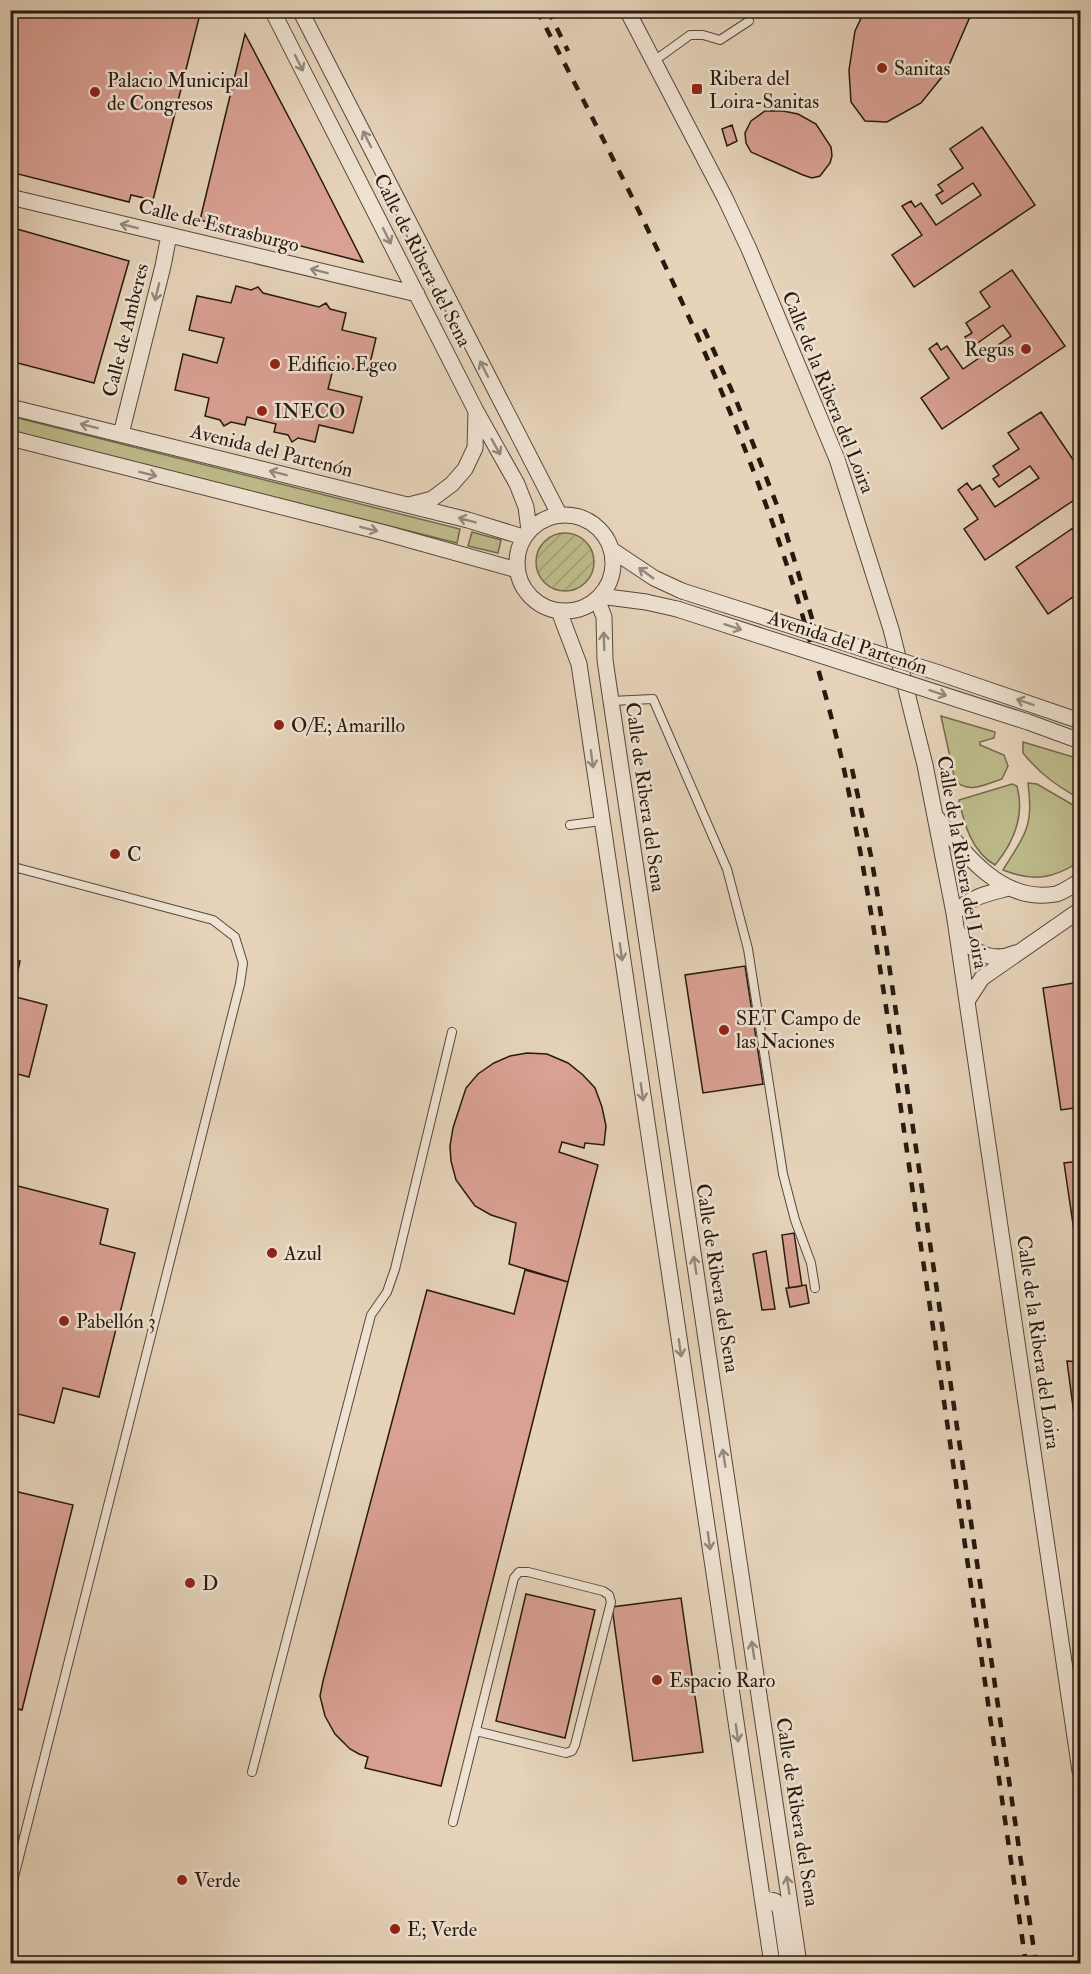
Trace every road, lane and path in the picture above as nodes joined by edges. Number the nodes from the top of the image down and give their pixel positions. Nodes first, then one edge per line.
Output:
1 (272, 10) edge
2 (300, 10) edge
3 (627, 10) edge
4 (749, 21) dead end
5 (654, 61) junction
6 (10, 197) edge
7 (169, 235) junction
8 (417, 294) junction
9 (10, 407) edge
10 (476, 411) junction
11 (121, 434) junction
12 (10, 438) edge
13 (408, 506) junction
14 (559, 514) junction
15 (526, 534) junction
16 (612, 550) junction
17 (517, 570) junction
18 (599, 598) junction
19 (559, 611) junction
20 (611, 701) junction
21 (1080, 721) edge
22 (1080, 741) edge
23 (936, 815) junction
24 (601, 821) junction
25 (570, 825) dead end
26 (10, 867) edge
27 (1080, 881) edge
28 (1009, 888) junction
29 (1080, 910) edge
30 (955, 921) junction
31 (1025, 948) junction
32 (968, 1001) junction
33 (452, 1032) dead end
34 (815, 1288) dead end
35 (476, 1731) junction
36 (1080, 1771) edge
37 (252, 1772) dead end
38 (453, 1822) dead end
39 (10, 1893) edge
40 (762, 1898) junction
41 (772, 1964) edge
42 (788, 1964) edge
43 (799, 1964) edge

1 -> 8 street, Calle de Ribera del Sena
14 -> 2 street, Calle de Ribera del Sena
3 - 5 street, Calle de la Ribera del Loira
4 - 5 lane
5 - 23 street, Calle de la Ribera del Loira
7 -> 6 street, Calle de Estrasburgo
8 -> 7 street, Calle de Estrasburgo
7 -> 11 street, Calle de Amberes
8 - 10 street, Calle de Ribera del Sena
11 -> 9 street, Avenida del Partenón
10 - 13 street
10 -> 15 street, Calle de Ribera del Sena
13 -> 11 street, Avenida del Partenón
12 -> 17 street
15 -> 13 street, Avenida del Partenón
14 - 15 street
14 - 16 street
15 - 17 street
16 - 18 street
21 -> 16 street, Avenida del Partenón, bridge
17 - 19 street
18 - 19 street
20 -> 18 street, Calle de Ribera del Sena
18 -> 22 street, Avenida del Partenón, bridge
19 -> 24 street
20 - 34 lane
43 -> 20 street, Calle de Ribera del Sena
23 - 28 street
23 - 30 street, Calle de la Ribera del Loira
24 - 25 lane
24 -> 40 street
26 - 39 lane
27 - 28 street
28 - 30 street
29 - 31 street
30 - 31 street
30 - 32 street, Calle de la Ribera del Loira
31 - 32 street
32 - 36 street, Calle de la Ribera del Loira
33 - 37 lane
35 - 35 lane
35 - 38 lane
40 - 41 street
40 - 42 street, Calle de Ribera del Sena

